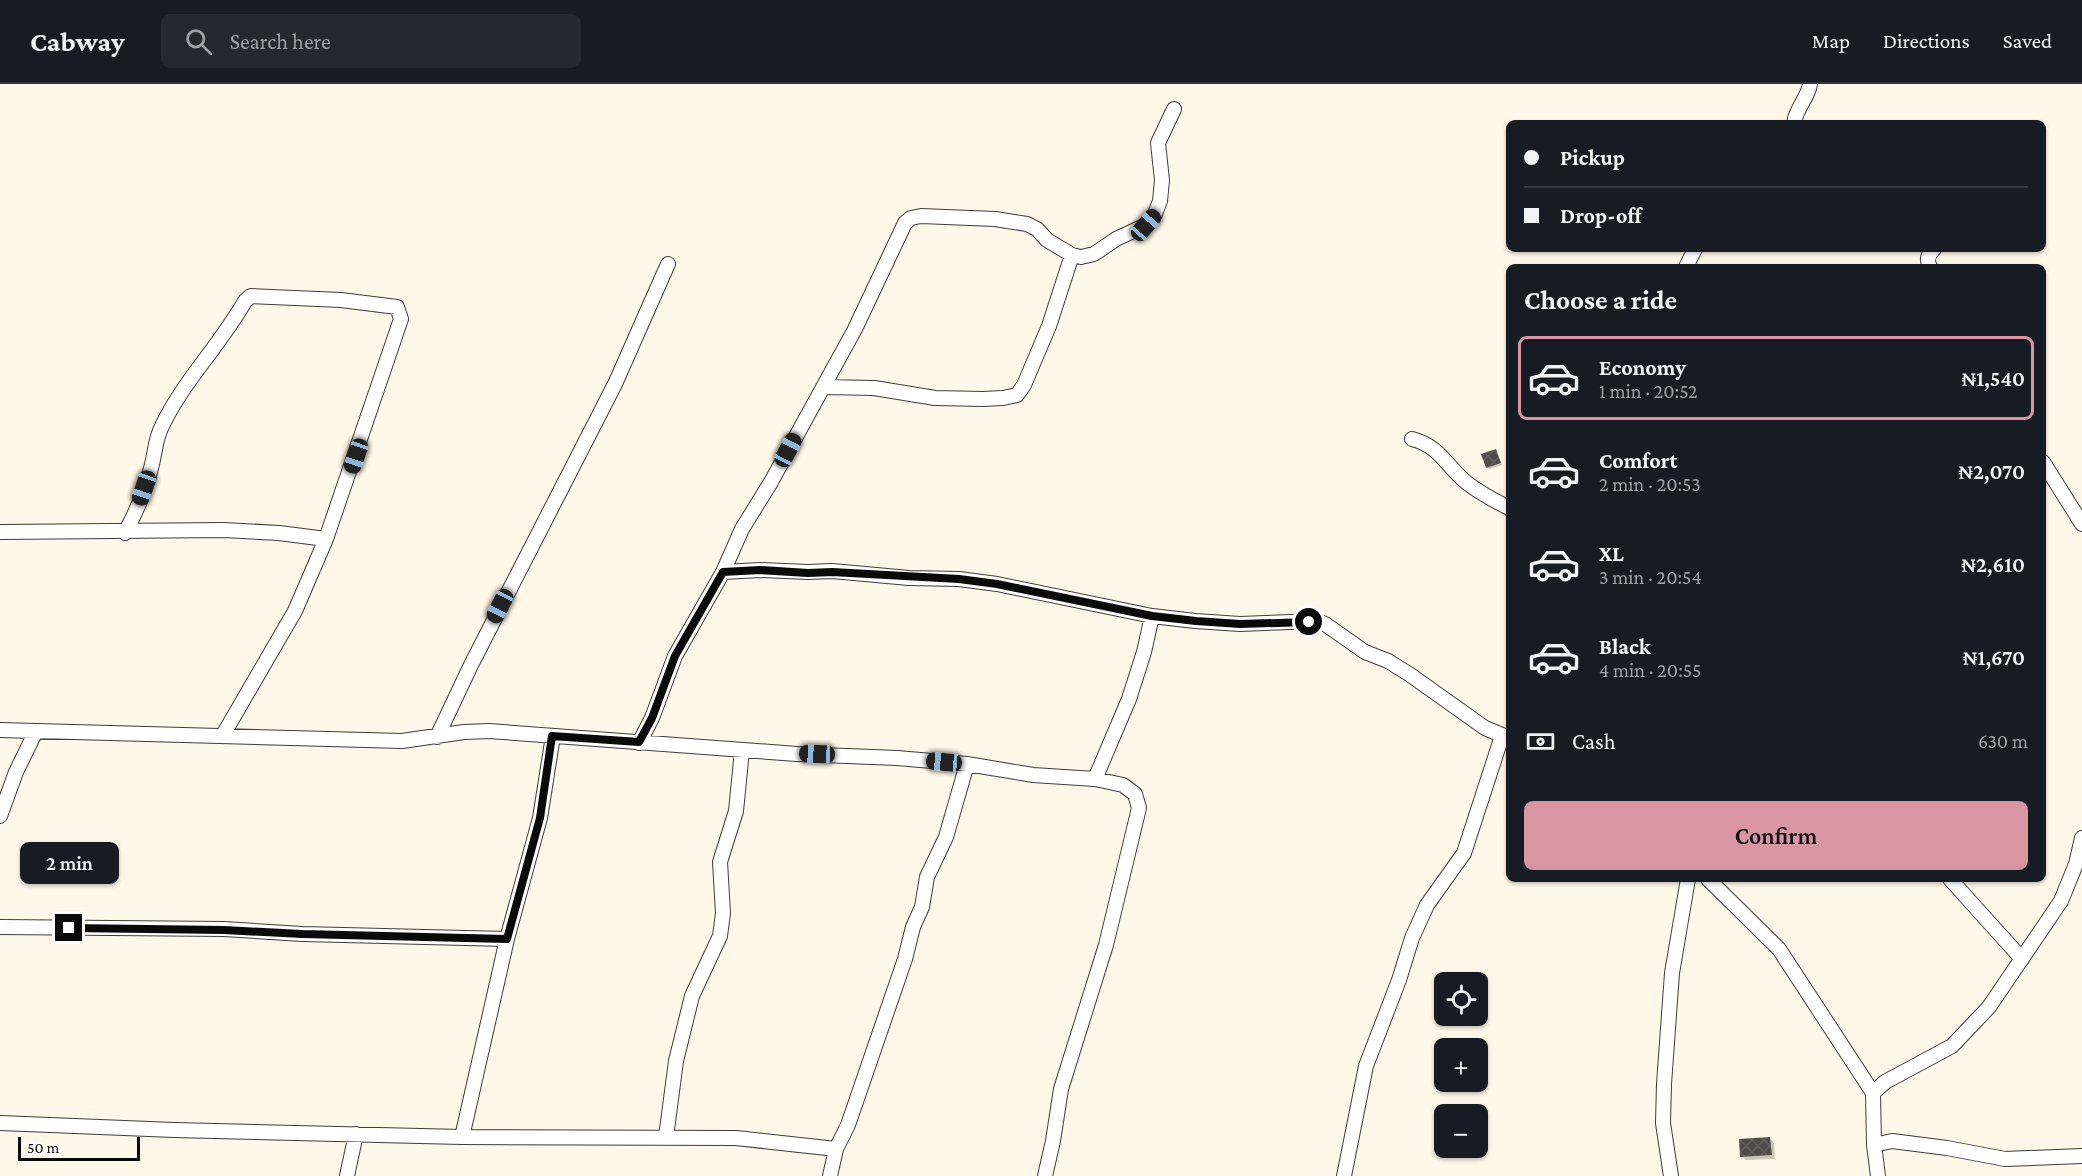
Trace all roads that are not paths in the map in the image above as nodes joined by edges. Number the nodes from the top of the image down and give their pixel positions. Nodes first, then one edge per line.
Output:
1 (1810, 84) edge
2 (1174, 109) dead end
3 (1794, 120) edge
4 (1072, 255) junction
5 (668, 264) dead end
6 (823, 387) junction
7 (1412, 440) dead end
8 (2046, 467) edge
9 (1506, 506) edge
10 (2082, 524) edge
11 (0, 532) edge
12 (125, 532) junction
13 (326, 539) junction
14 (723, 572) junction
15 (1152, 616) junction
16 (0, 730) edge
17 (36, 731) junction
18 (223, 735) junction
19 (552, 736) junction
20 (437, 737) junction
21 (1505, 737) edge
22 (639, 742) junction
23 (742, 750) junction
24 (967, 764) junction
25 (1095, 779) junction
26 (0, 816) edge
27 (2082, 838) edge
28 (1687, 882) edge
29 (1711, 882) edge
30 (1953, 882) edge
31 (0, 927) edge
32 (507, 939) junction
33 (2022, 959) junction
34 (1873, 1093) junction
35 (0, 1123) edge
36 (356, 1134) junction
37 (462, 1137) junction
38 (666, 1137) junction
39 (1874, 1145) junction
40 (836, 1149) junction
41 (2082, 1156) edge
42 (347, 1176) edge
43 (830, 1176) edge
44 (1045, 1176) edge
45 (1344, 1176) edge
46 (1671, 1176) edge
47 (1878, 1176) edge

1 - 3 street
2 - 4 street
4 - 6 street
4 - 6 street
5 - 20 street
6 - 14 street
7 - 9 street
8 - 10 street
11 - 12 street
12 - 13 street
12 - 13 street
13 - 18 street
14 - 15 street
14 - 22 street
15 - 21 street
15 - 25 street
16 - 17 street
17 - 18 street
17 - 26 street
18 - 20 street
19 - 20 street
19 - 22 street
19 - 32 street
21 - 45 street
22 - 23 street
23 - 24 street
23 - 38 street
24 - 25 street
24 - 40 street
25 - 44 street
27 - 33 street
28 - 46 street
29 - 34 street
30 - 33 street
31 - 32 street
32 - 37 street
33 - 34 street
34 - 39 street
35 - 36 street
36 - 37 street
36 - 42 street
37 - 38 street
38 - 40 street
39 - 41 street
39 - 47 street
40 - 43 street

